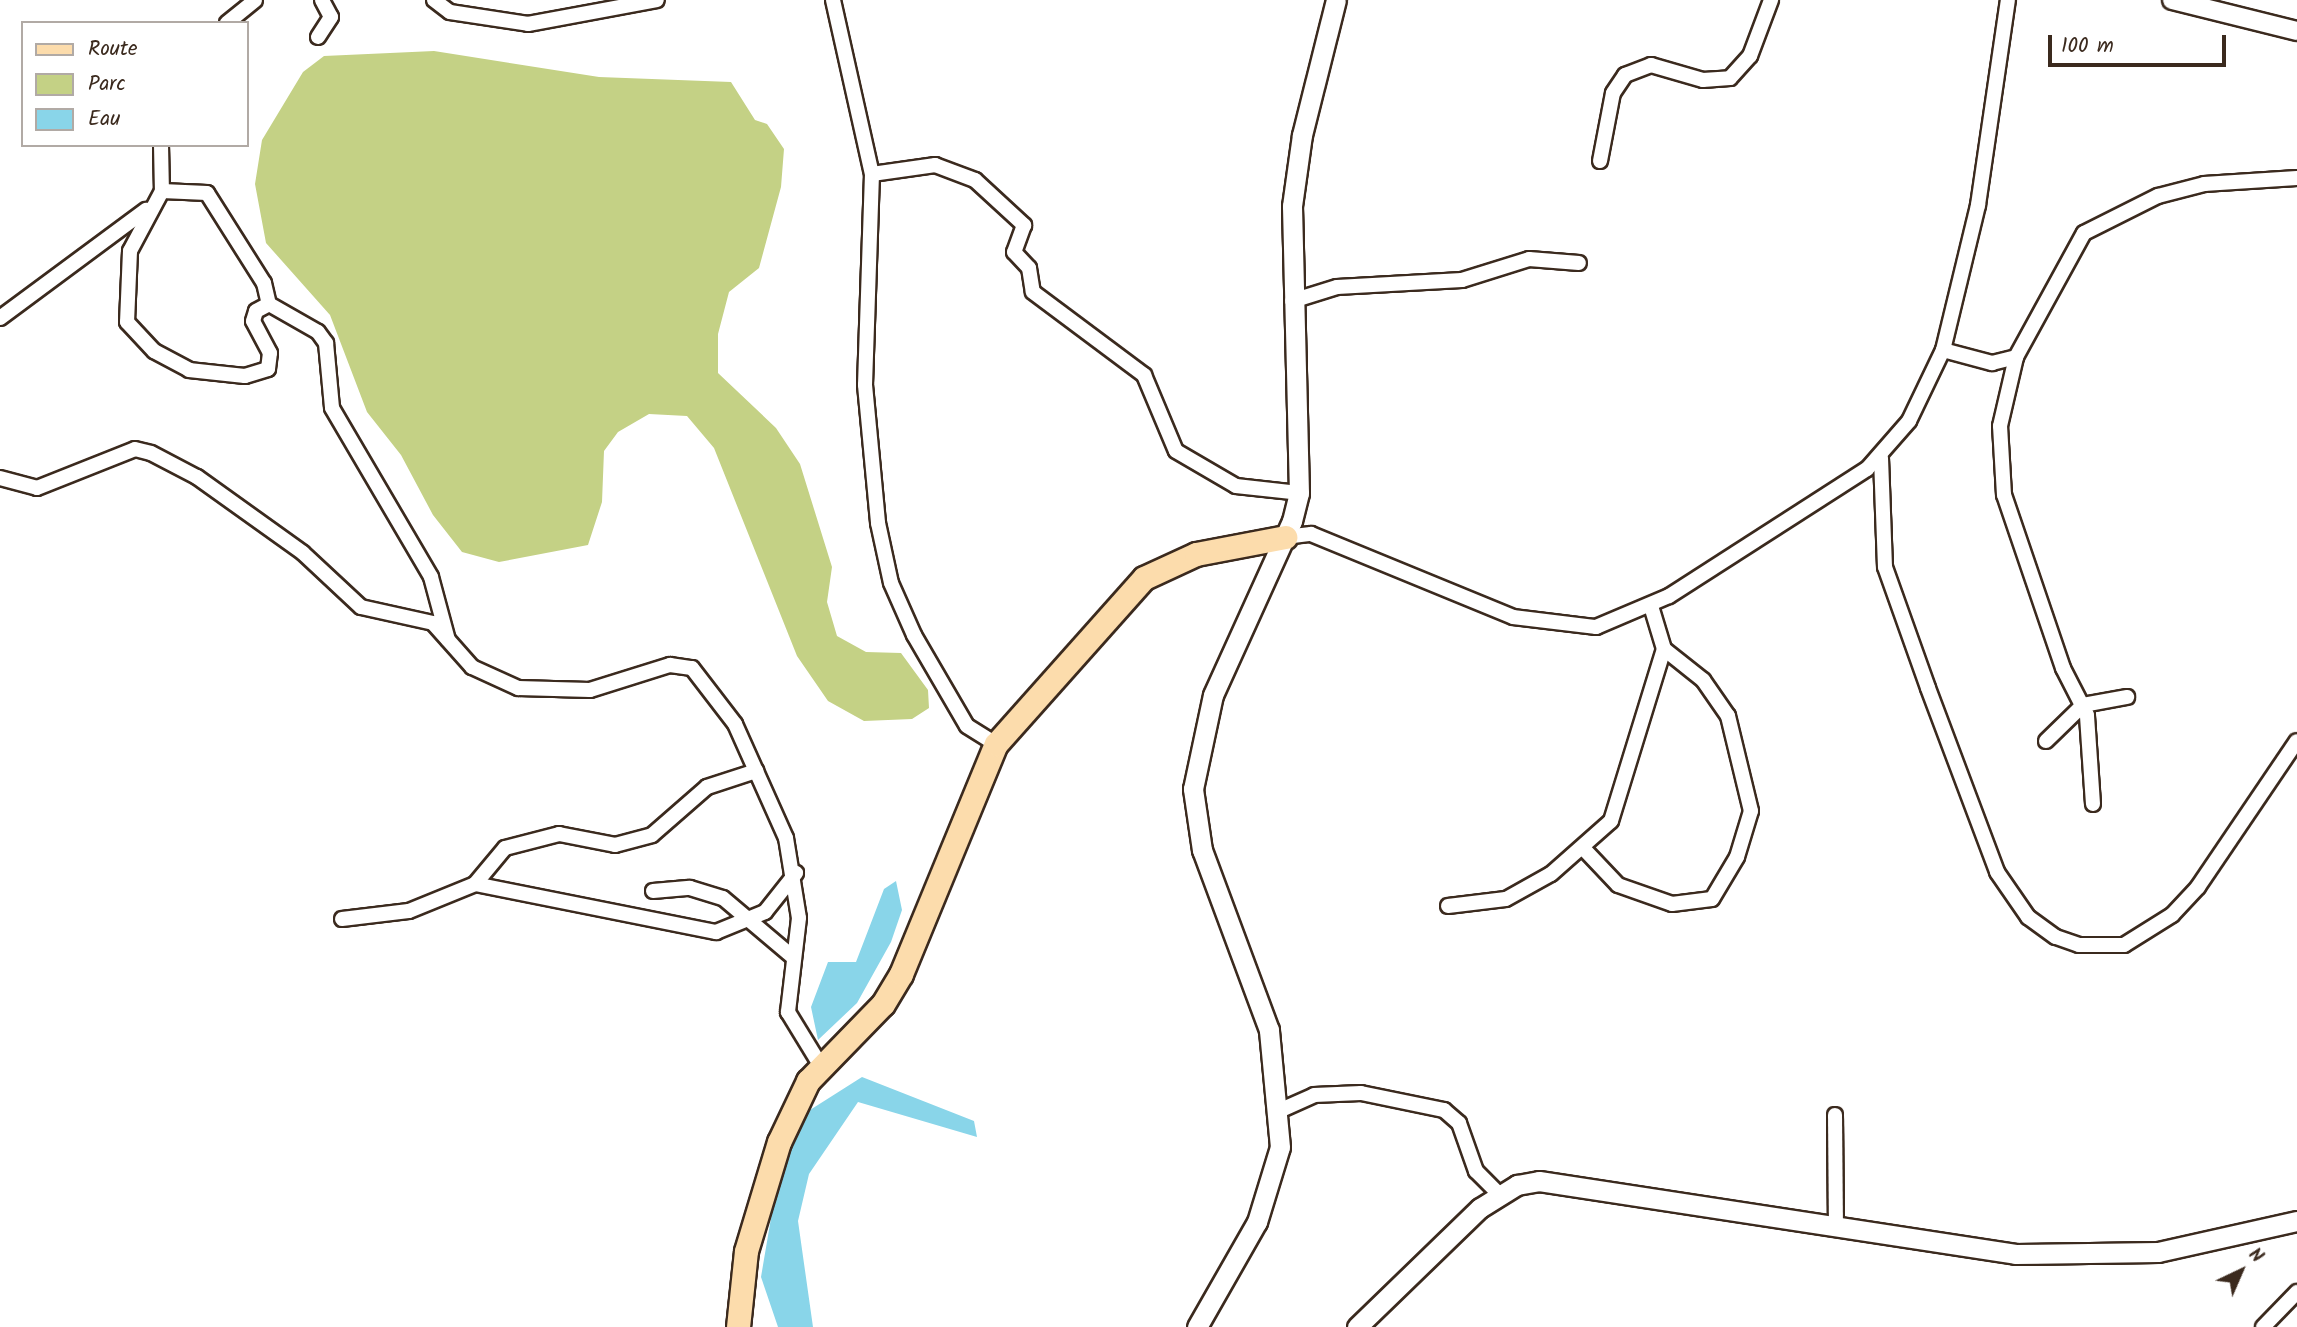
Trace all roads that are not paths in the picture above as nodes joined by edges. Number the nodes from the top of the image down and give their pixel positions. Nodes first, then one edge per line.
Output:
1 (255, 0) edge
2 (322, 0) edge
3 (434, 0) edge
4 (657, 0) edge
5 (833, 0) edge
6 (1344, 0) edge
7 (1771, 0) edge
8 (2008, 0) edge
9 (2172, 0) edge
10 (1334, 8) edge
11 (229, 21) edge
12 (2297, 31) edge
13 (318, 37) dead end
14 (161, 147) edge
15 (1600, 161) dead end
16 (872, 174) junction
17 (2297, 178) edge
18 (162, 191) junction
19 (150, 207) junction
20 (1579, 263) dead end
21 (1292, 300) junction
22 (269, 304) junction
23 (0, 318) edge
24 (1943, 350) junction
25 (2016, 358) junction
26 (1992, 363) junction
27 (2011, 378) junction
28 (1881, 458) junction
29 (0, 478) edge
30 (1299, 493) junction
31 (1285, 537) junction
32 (1651, 606) junction
33 (448, 640) junction
34 (1664, 649) junction
35 (2127, 697) dead end
36 (2083, 705) junction
37 (2046, 741) dead end
38 (2297, 741) edge
39 (996, 744) junction
40 (756, 771) junction
41 (2093, 804) dead end
42 (1583, 848) junction
43 (796, 873) junction
44 (475, 884) junction
45 (653, 891) dead end
46 (1448, 906) dead end
47 (753, 918) junction
48 (342, 919) dead end
49 (794, 958) junction
50 (821, 1066) junction
51 (1281, 1110) junction
52 (1835, 1115) dead end
53 (1499, 1194) junction
54 (2297, 1221) edge
55 (1836, 1224) junction
56 (2297, 1292) edge
57 (738, 1327) edge
58 (1197, 1327) edge
59 (1357, 1327) edge
60 (2263, 1327) edge

1 - 11 street
2 - 13 street
3 - 4 street
5 - 16 street
6 - 10 street
7 - 15 street
8 - 24 street
9 - 12 street
10 - 21 main road
14 - 18 street
16 - 30 street
16 - 39 street
17 - 25 street
18 - 19 street
18 - 22 street
19 - 22 street
19 - 23 street
20 - 21 street
21 - 30 main road
22 - 33 street
24 - 26 street
24 - 28 street
25 - 26 street
25 - 27 street
26 - 27 street
27 - 36 street
28 - 32 street
28 - 38 street
29 - 33 street
30 - 31 main road
31 - 32 street
31 - 39 main road
31 - 51 main road
32 - 34 street
33 - 40 street
34 - 42 street
34 - 42 street
35 - 36 street
36 - 37 street
36 - 41 street
39 - 50 main road
40 - 43 street
40 - 44 street
42 - 46 street
43 - 47 street
43 - 49 street
44 - 47 street
44 - 48 street
45 - 47 street
47 - 49 street
49 - 50 street
50 - 57 main road
51 - 53 street
51 - 58 main road
52 - 55 street
53 - 55 main road
53 - 59 main road
54 - 55 main road
56 - 60 street

